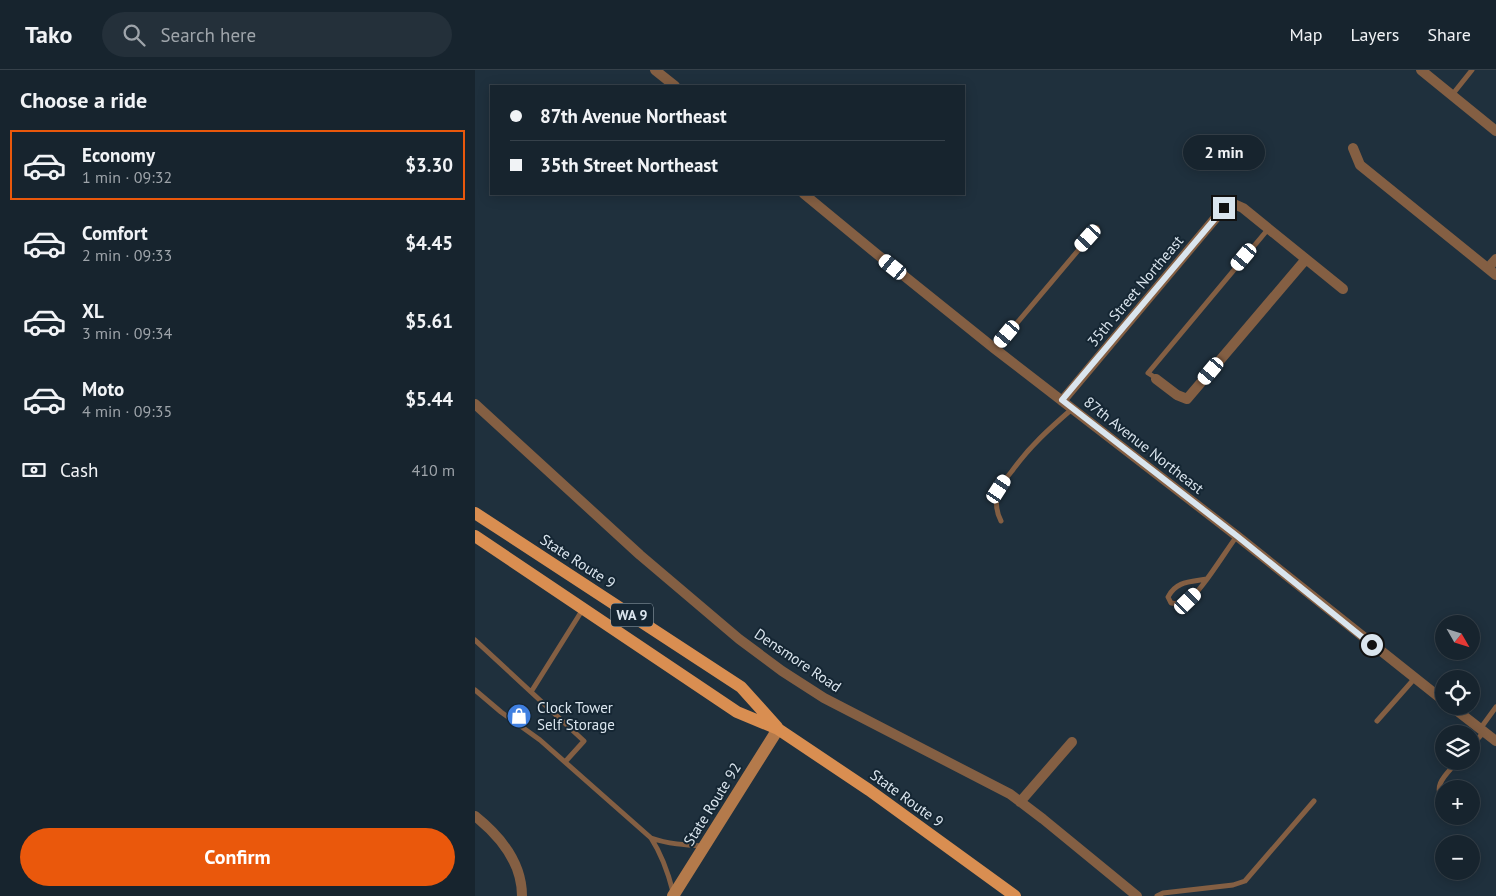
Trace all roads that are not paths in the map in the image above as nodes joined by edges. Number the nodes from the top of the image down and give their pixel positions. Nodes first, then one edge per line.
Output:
1 (655, 70) edge
2 (1421, 70) edge
3 (1472, 70) edge
4 (674, 85) edge
5 (1452, 95) junction
6 (1496, 131) edge
7 (1353, 148) dead end
8 (805, 195) edge
9 (1097, 228) dead end
10 (1269, 228) junction
11 (1306, 259) junction
12 (1496, 259) edge
13 (1492, 272) edge
14 (1343, 289) dead end
15 (995, 349) junction
16 (1156, 379) joint
17 (1062, 400) junction
18 (475, 404) edge
19 (1073, 409) junction
20 (475, 513) edge
21 (1001, 521) dead end
22 (475, 536) edge
23 (1237, 536) junction
24 (1207, 579) junction
25 (583, 609) junction
26 (475, 640) edge
27 (1415, 678) junction
28 (475, 690) edge
29 (531, 692) junction
30 (1435, 694) edge
31 (1496, 707) edge
32 (1463, 715) edge
33 (1377, 721) dead end
34 (778, 729) junction
35 (1482, 730) junction
36 (1480, 733) edge
37 (1496, 741) edge
38 (1072, 742) dead end
39 (565, 762) junction
40 (1450, 770) edge
41 (1442, 780) edge
42 (1314, 801) dead end
43 (1020, 802) junction
44 (475, 816) edge
45 (651, 838) junction
46 (704, 846) junction
47 (522, 896) edge
48 (673, 896) edge
49 (1015, 896) edge
50 (1137, 896) edge
51 (1157, 896) edge

1 - 4 street
2 - 5 street
3 - 5 lane
5 - 6 street
7 - 13 street
8 - 15 street, 87th Avenue Northeast
9 - 15 lane
10 - 11 street
10 - 16 lane
10 - 17 street, 35th Street Northeast
11 - 14 street
11 - 16 street
12 - 13 street
15 - 17 street, 87th Avenue Northeast
17 - 19 street, 87th Avenue Northeast
18 - 43 street, Densmore Road
19 - 21 lane
19 - 23 street, 87th Avenue Northeast
20 - 34 main road, State Route 9 / WA 9
22 - 25 main road, State Route 9 / WA 9
23 - 24 lane
23 - 27 street, 87th Avenue Northeast
24 - 24 lane
25 - 29 lane
25 - 34 main road, State Route 9 / WA 9
26 - 29 lane
27 - 30 street, 87th Avenue Northeast
27 - 33 lane
28 - 39 lane
29 - 39 lane
31 - 35 lane
32 - 35 street
34 - 46 main road, State Route 92
34 - 49 main road, State Route 9 / WA 9
35 - 36 lane
35 - 37 street
38 - 43 street
39 - 45 lane
40 - 41 lane
42 - 51 lane
43 - 50 street, Densmore Road
44 - 47 street
45 - 46 lane
45 - 48 lane
46 - 48 main road, State Route 92

